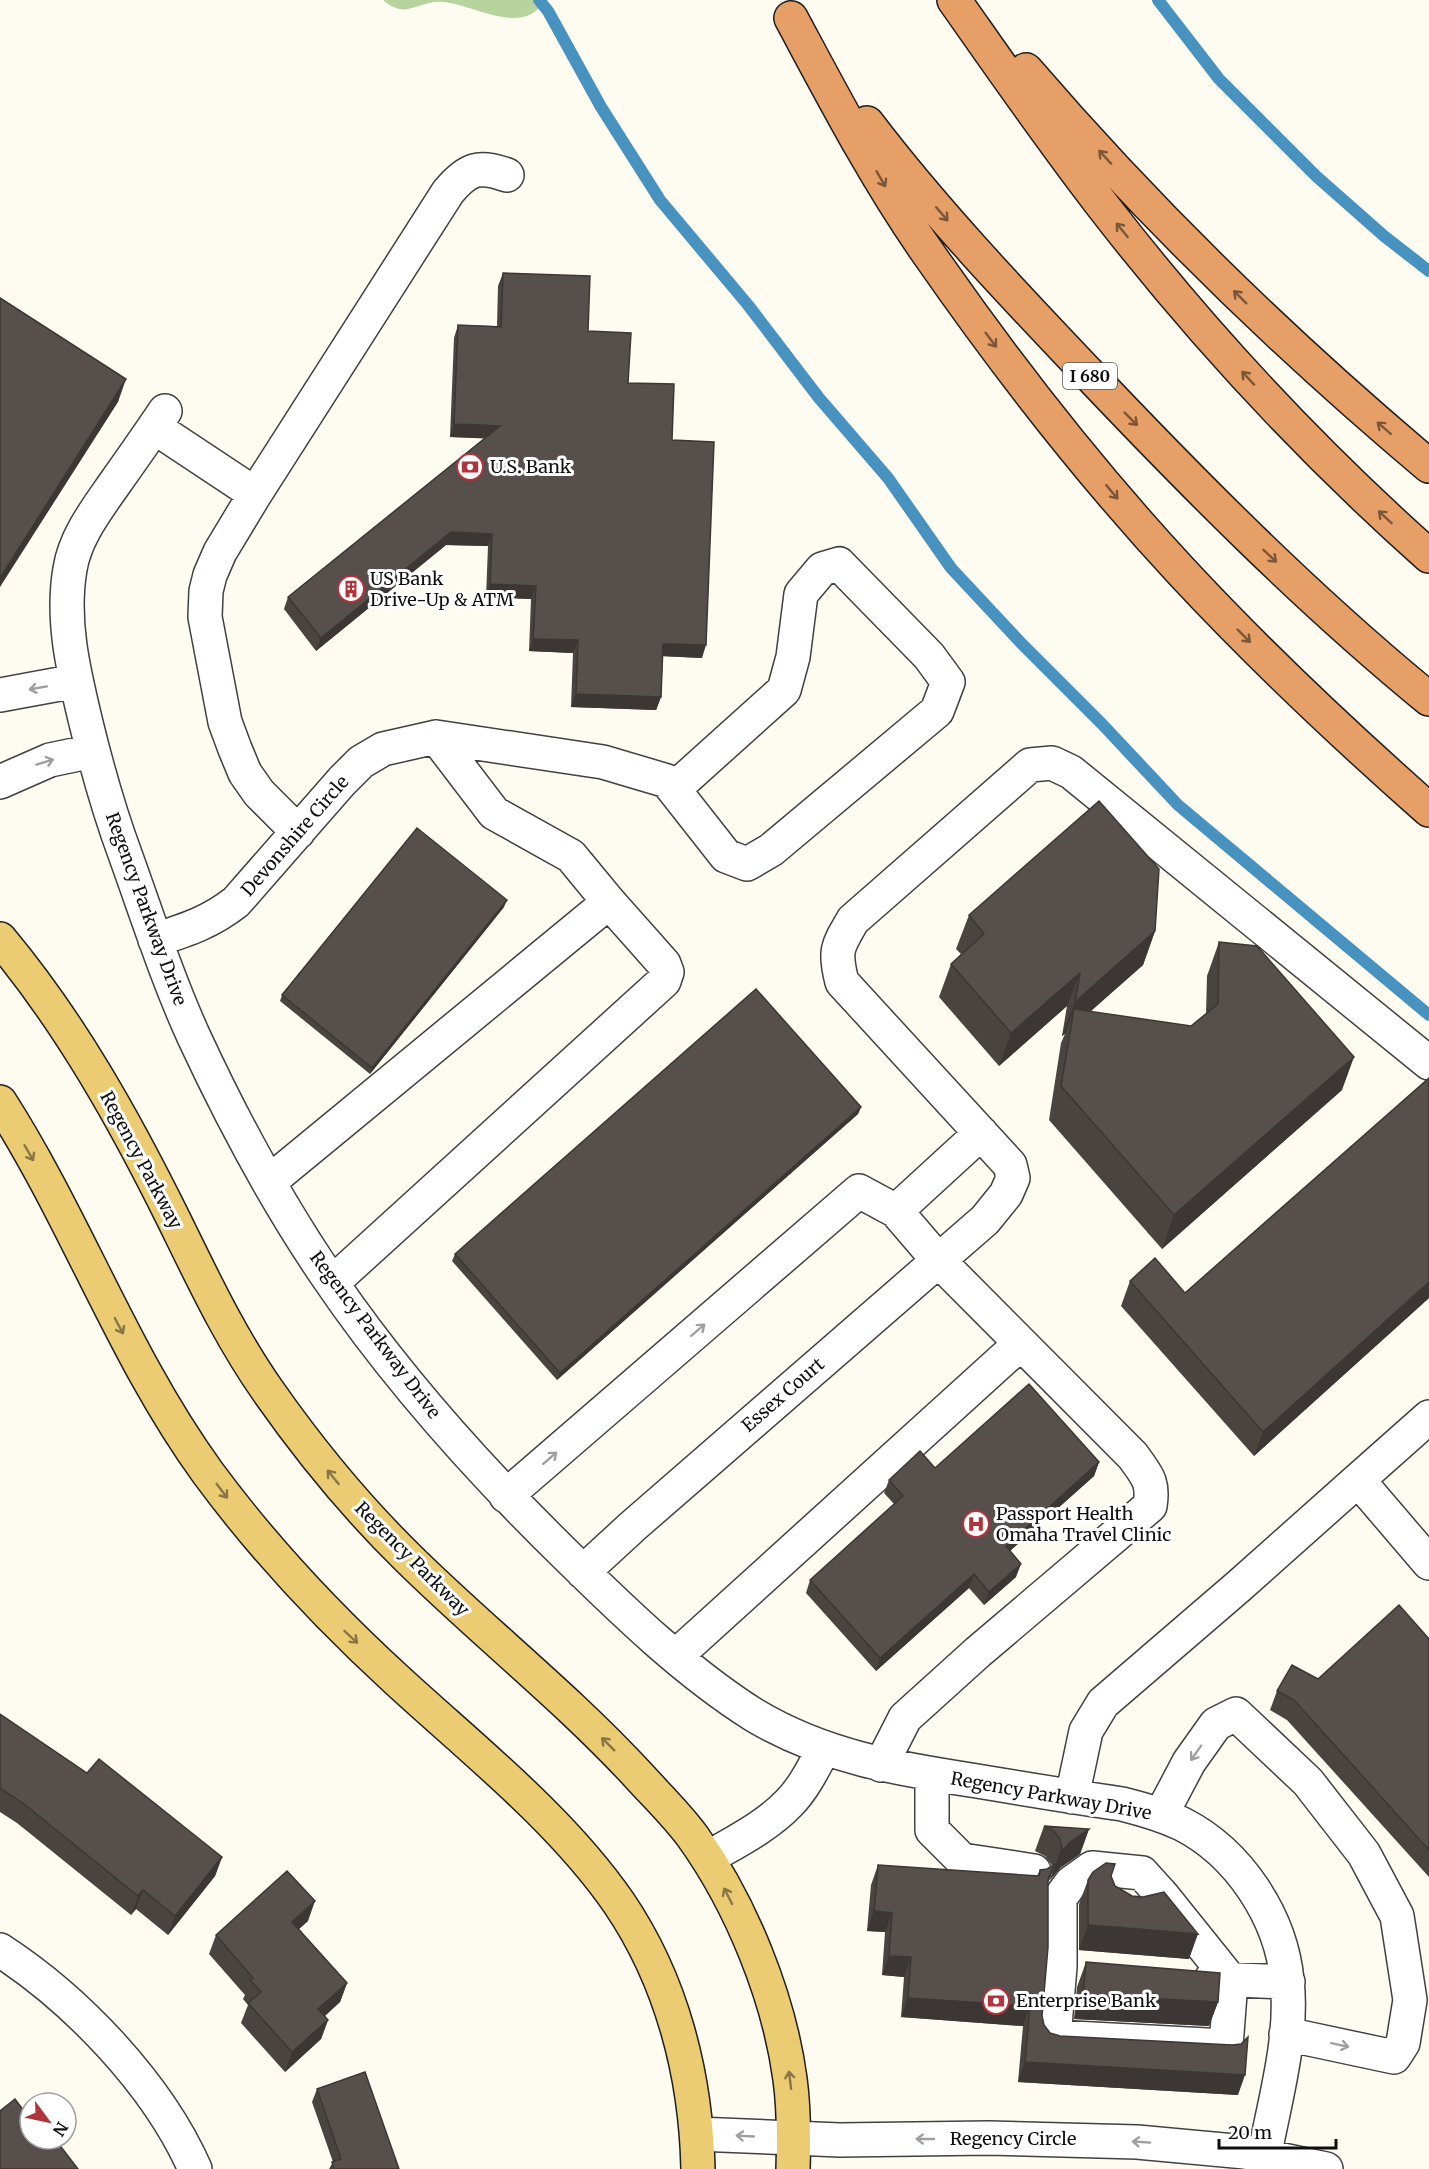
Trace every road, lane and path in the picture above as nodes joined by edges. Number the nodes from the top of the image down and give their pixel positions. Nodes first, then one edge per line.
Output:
1 (954, 0) edge
2 (965, 0) edge
3 (785, 9) edge
4 (507, 176) dead end
5 (1429, 466) edge
6 (255, 494) junction
7 (1429, 556) edge
8 (76, 681) junction
9 (0, 695) edge
10 (1429, 699) edge
11 (436, 737) junction
12 (93, 752) junction
13 (0, 782) edge
14 (675, 789) junction
15 (1429, 810) edge
16 (298, 832) junction
17 (609, 902) junction
18 (0, 939) edge
19 (155, 939) junction
20 (1429, 1063) edge
21 (0, 1102) edge
22 (981, 1133) junction
23 (269, 1182) junction
24 (896, 1210) junction
25 (938, 1260) junction
26 (332, 1282) junction
27 (1020, 1344) junction
28 (1429, 1417) edge
29 (1358, 1480) junction
30 (506, 1496) junction
31 (1429, 1563) edge
32 (583, 1572) junction
33 (676, 1656) junction
34 (824, 1748) junction
35 (881, 1766) junction
36 (932, 1774) junction
37 (1072, 1797) junction
38 (1161, 1815) junction
39 (708, 1858) junction
40 (1034, 1871) dead end
41 (1162, 1894) junction
42 (1130, 1903) edge
43 (0, 1950) edge
44 (1059, 1967) junction
45 (1094, 1970) edge
46 (1185, 1977) edge
47 (1231, 1981) junction
48 (1288, 1982) junction
49 (1286, 2034) junction
50 (697, 2134) junction
51 (793, 2154) edge
52 (1263, 2163) edge
53 (195, 2169) edge
54 (698, 2169) edge
55 (1326, 2169) edge

7 -> 1 highway
5 -> 2 highway
3 -> 10 highway, I 680
3 -> 15 highway
4 - 6 street
6 - 8 street, Regency Parkway Drive
6 - 16 street
8 -> 9 street
8 - 12 street, Regency Parkway Drive
11 - 14 street
11 - 16 street, Devonshire Circle
11 - 17 street
13 -> 12 street
12 - 19 street, Regency Parkway Drive
14 - 14 street
16 - 19 street, Devonshire Circle
17 - 23 street
17 - 26 street
39 -> 18 main road, Regency Parkway
19 - 23 street, Regency Parkway Drive
20 - 22 street, Essex Court
21 -> 50 main road
22 - 24 street
22 - 25 street, Essex Court
23 - 26 street, Regency Parkway Drive
24 - 25 street
30 -> 24 street
25 - 27 street
25 - 32 street, Essex Court
26 - 30 street, Regency Parkway Drive
27 - 33 street
27 - 35 street
28 - 29 street
29 - 31 street
29 - 37 street
30 - 32 street, Regency Parkway Drive
32 - 33 street, Regency Parkway Drive
33 - 34 street, Regency Parkway Drive
34 - 35 street, Regency Parkway Drive
34 - 39 street
35 - 36 street, Regency Parkway Drive
36 - 37 street, Regency Parkway Drive
36 - 40 street
37 - 38 street, Regency Parkway Drive
38 - 48 street, Regency Parkway Drive
49 -> 38 street
51 -> 39 main road, Regency Parkway
41 - 42 street
41 - 44 street
41 - 47 street
43 - 53 street
44 - 45 street
44 - 47 street
46 - 47 street
47 - 48 street
48 - 49 street, Regency Parkway Drive
49 - 52 street, Regency Parkway Drive
51 -> 50 street, Regency Circle
50 - 54 main road
52 -> 51 street, Regency Circle
52 - 55 street, Regency Circle

